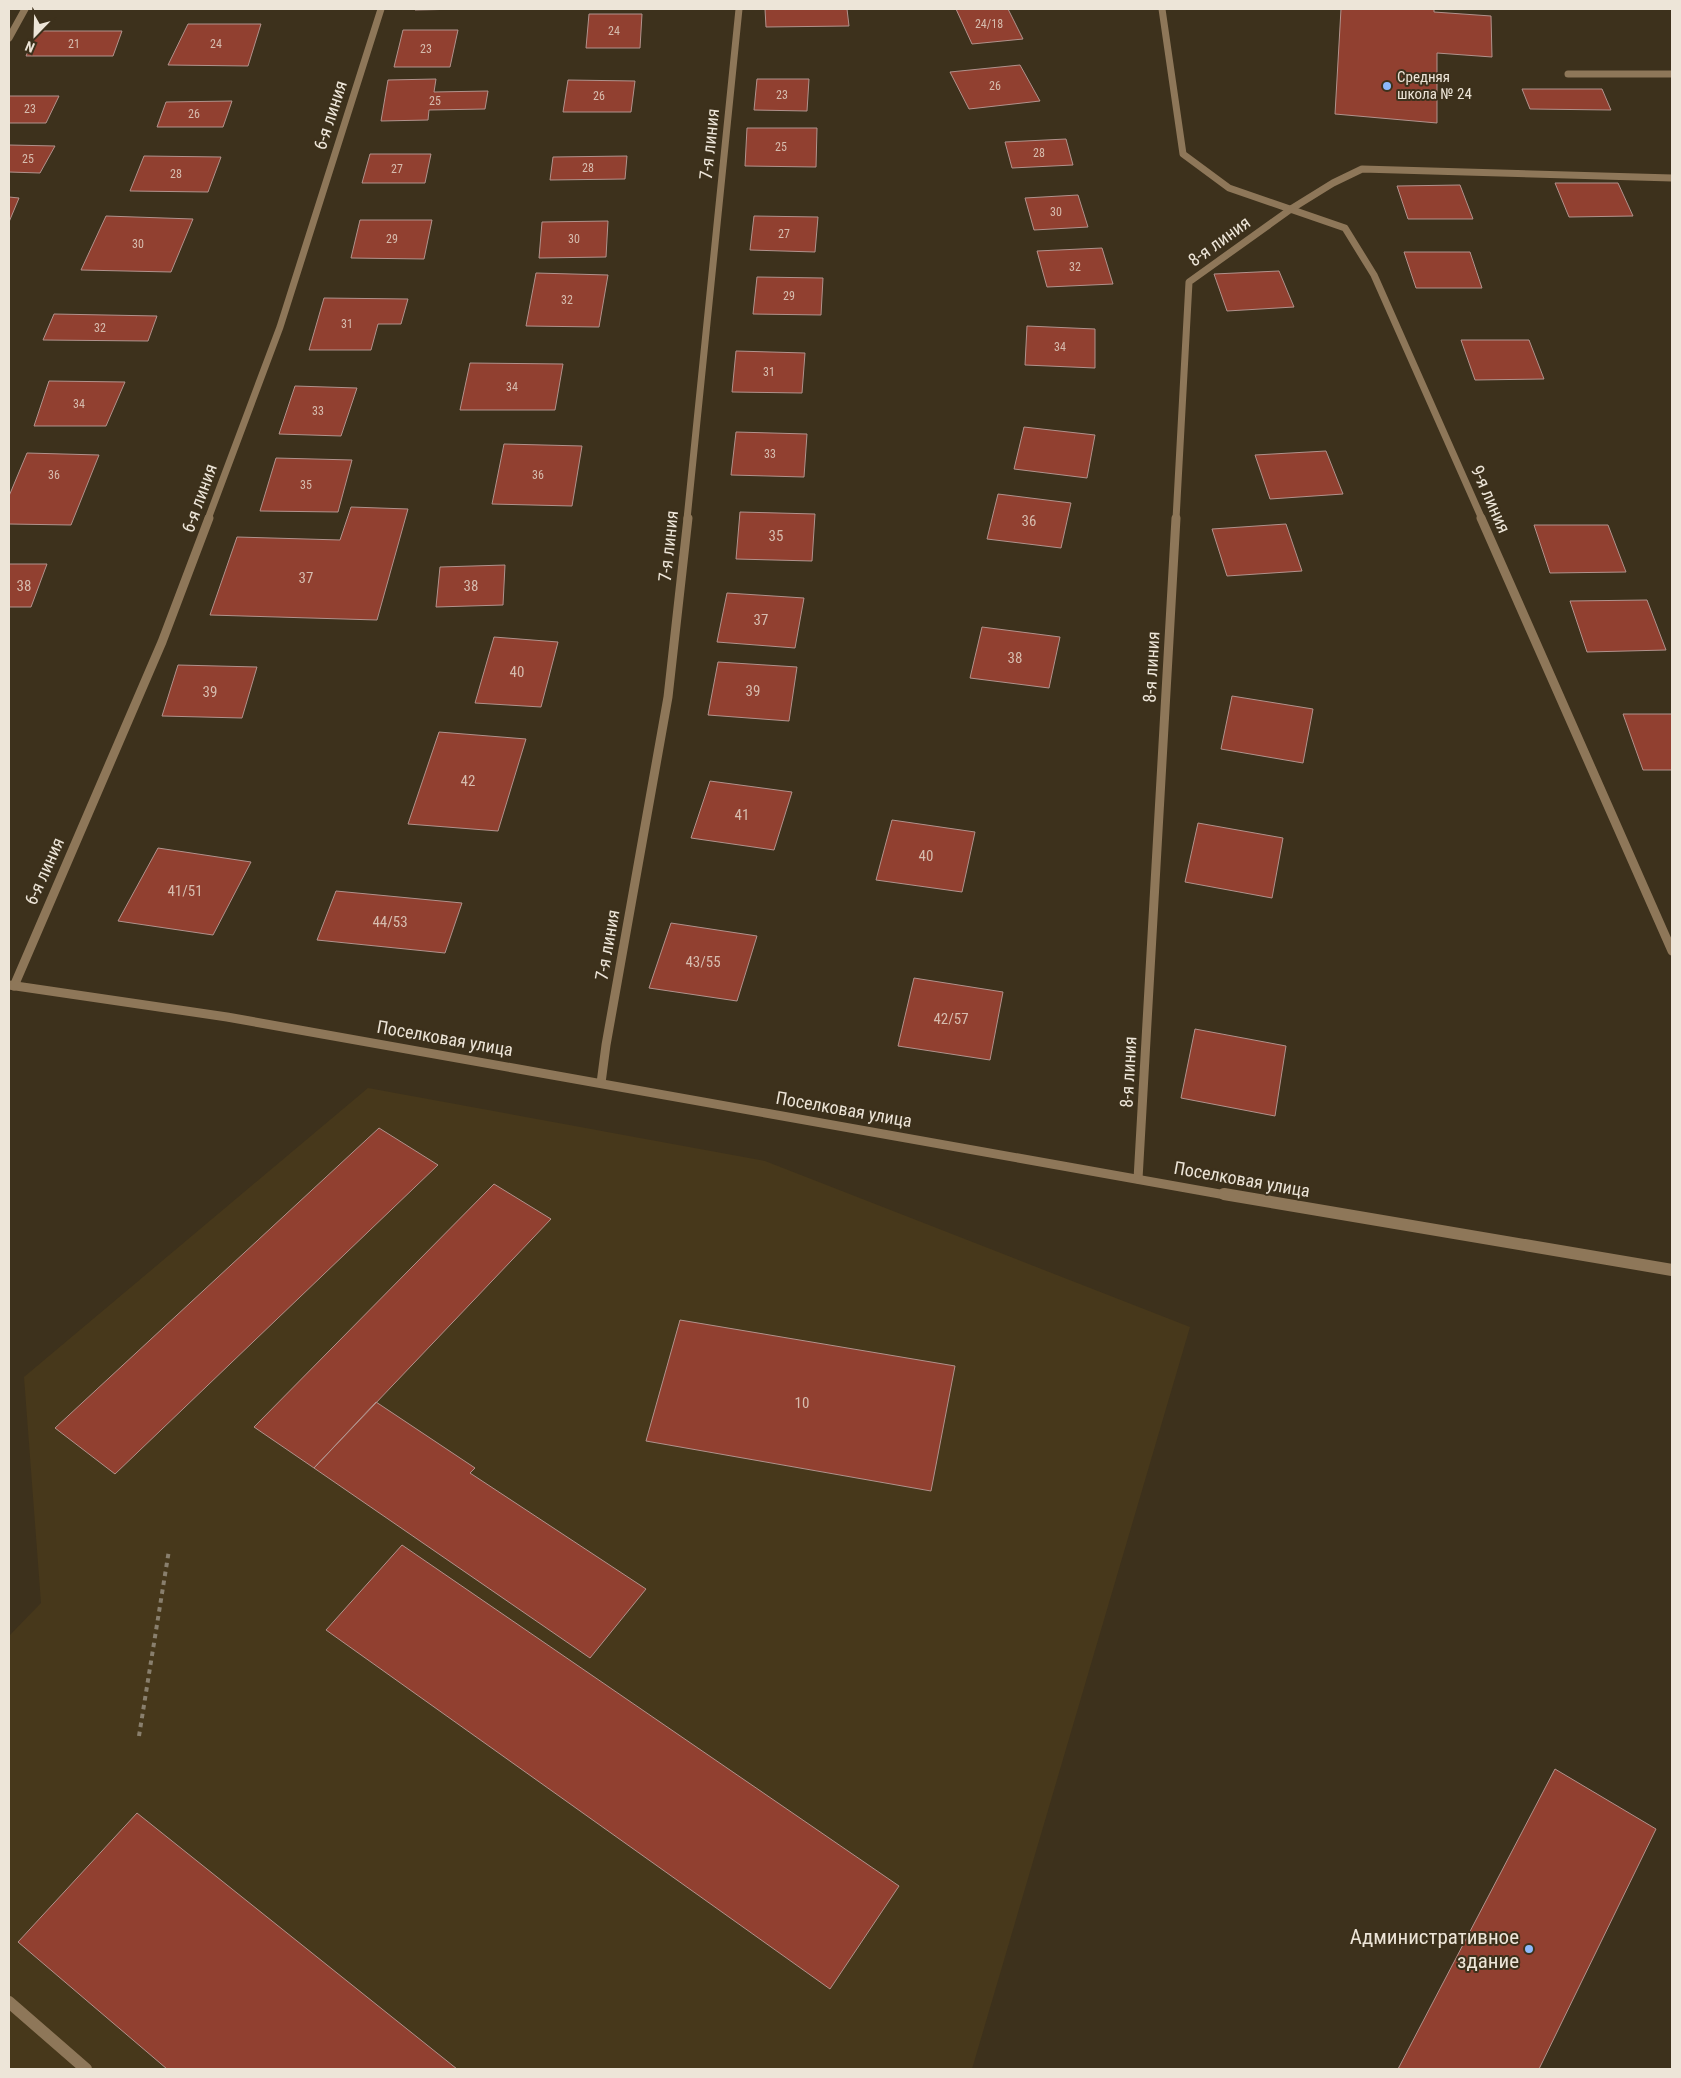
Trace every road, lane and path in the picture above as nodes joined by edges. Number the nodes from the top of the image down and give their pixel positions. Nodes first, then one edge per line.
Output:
1 (25, 9) edge
2 (381, 9) edge
3 (739, 9) edge
4 (1162, 9) edge
5 (9, 38) edge
6 (1568, 74) dead end
7 (1672, 74) edge
8 (1672, 178) edge
9 (1291, 209) junction
10 (1672, 951) edge
11 (12, 985) edge
12 (601, 1083) junction
13 (1138, 1179) junction
14 (1672, 1270) edge
15 (169, 1550) dead end
16 (139, 1736) dead end
17 (9, 2002) edge
18 (86, 2069) edge

1 - 5 street
2 - 11 street, 6-я линия
3 - 12 street, 7-я линия
4 - 9 street, 9-я линия
6 - 7 street
8 - 9 street
9 - 10 street, 9-я линия
9 - 13 street, 8-я линия
11 - 12 street, Поселковая улица
12 - 13 street, Поселковая улица
13 - 14 street, Поселковая улица
15 - 16 path
17 - 18 street

